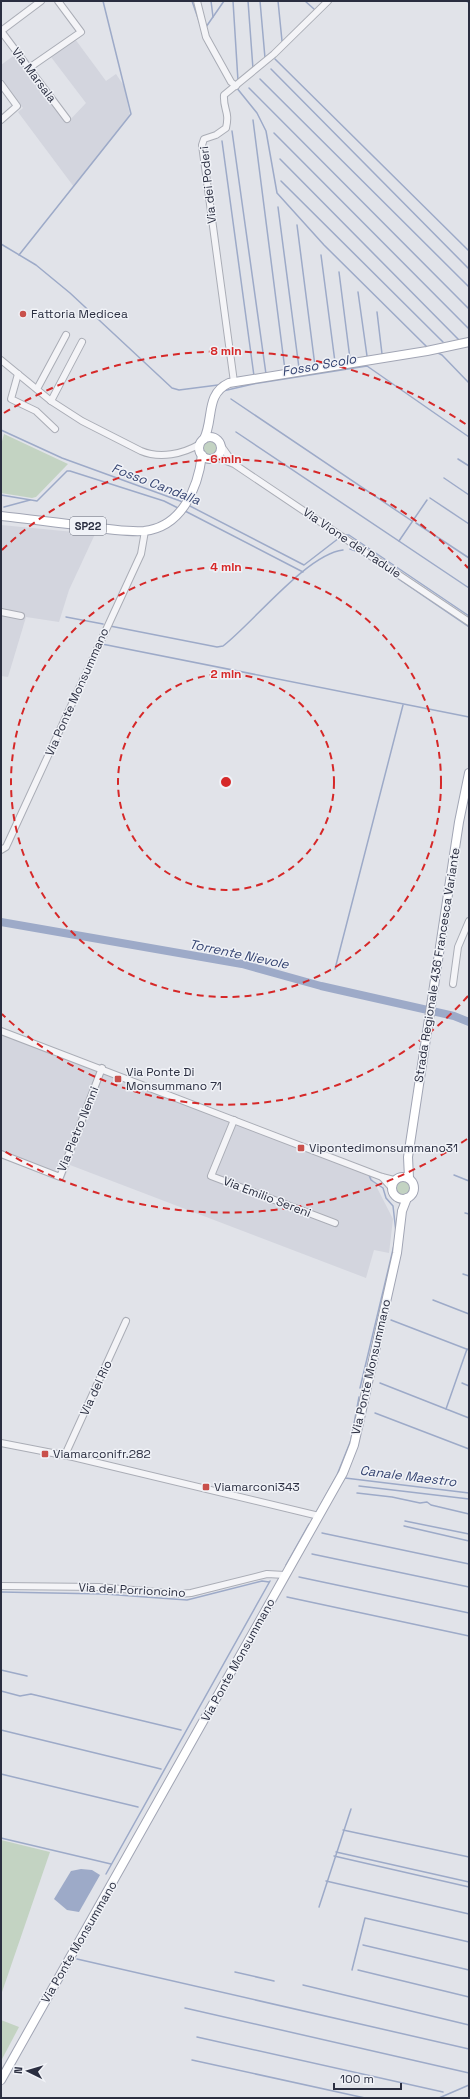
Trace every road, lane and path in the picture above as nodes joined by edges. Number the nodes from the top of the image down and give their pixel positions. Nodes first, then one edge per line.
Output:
1 (41, 1) edge
2 (58, 1) edge
3 (197, 1) edge
4 (328, 1) edge
5 (1, 31) edge
6 (29, 68) junction
7 (1, 84) edge
8 (235, 87) junction
9 (68, 119) dead end
10 (1, 120) edge
11 (66, 335) dead end
12 (82, 342) dead end
13 (469, 342) edge
14 (1, 360) edge
15 (18, 374) junction
16 (234, 382) junction
17 (37, 389) junction
18 (51, 401) junction
19 (210, 412) junction
20 (55, 429) dead end
21 (216, 438) junction
22 (202, 441) junction
23 (222, 447) junction
24 (187, 450) junction
25 (201, 454) junction
26 (214, 458) junction
27 (234, 464) junction
28 (198, 478) junction
29 (1, 516) edge
30 (145, 530) junction
31 (1, 612) edge
32 (21, 616) dead end
33 (469, 622) edge
34 (469, 773) edge
35 (1, 850) edge
36 (469, 921) edge
37 (453, 984) dead end
38 (1, 1031) edge
39 (102, 1068) junction
40 (234, 1120) junction
41 (1, 1154) edge
42 (408, 1157) junction
43 (409, 1178) junction
44 (395, 1181) junction
45 (403, 1199) junction
46 (335, 1222) dead end
47 (126, 1321) dead end
48 (1, 1443) edge
49 (65, 1455) junction
50 (319, 1516) junction
51 (285, 1575) junction
52 (1, 1586) edge
53 (1, 2080) edge

1 - 5 street
2 - 6 street
3 - 8 street
4 - 8 street, Via dei Poderi
5 - 6 street, Via Marsala
6 - 9 street, Via Marsala
7 - 10 street
8 - 16 street, Via dei Poderi
11 - 17 street
12 - 18 street
13 - 16 main road
14 - 15 street
15 - 17 street
15 - 20 street
16 - 19 main road
17 - 18 street
18 - 24 street
19 - 21 main road
19 - 22 main road
21 - 22 main road
21 - 23 main road
22 - 24 street
22 - 25 main road, SP22
23 - 26 main road, SP22
23 - 27 street
24 - 25 street
25 - 26 main road
25 - 28 main road, SP22
26 - 27 street
26 - 28 main road, SP22
27 - 33 street, Via Vione del Padule
28 - 30 main road, SP22
29 - 30 main road, SP22
30 - 35 street, Via Ponte Monsummano
31 - 32 street
34 - 42 main road, Strada Regionale 436 Francesca Variante
36 - 37 street
38 - 39 street
39 - 40 street
39 - 41 street, Via Pietro Nenni
40 - 44 street
40 - 46 street, Via Emilio Sereni
42 - 43 main road
42 - 44 main road
43 - 44 main road
43 - 45 main road
44 - 45 main road
45 - 50 main road, Via Ponte Monsummano
47 - 49 street, Via del Rio
48 - 49 street
49 - 50 street
50 - 51 main road, Via Ponte Monsummano
51 - 52 street, Via del Porrioncino
51 - 53 main road, Via Ponte Monsummano

